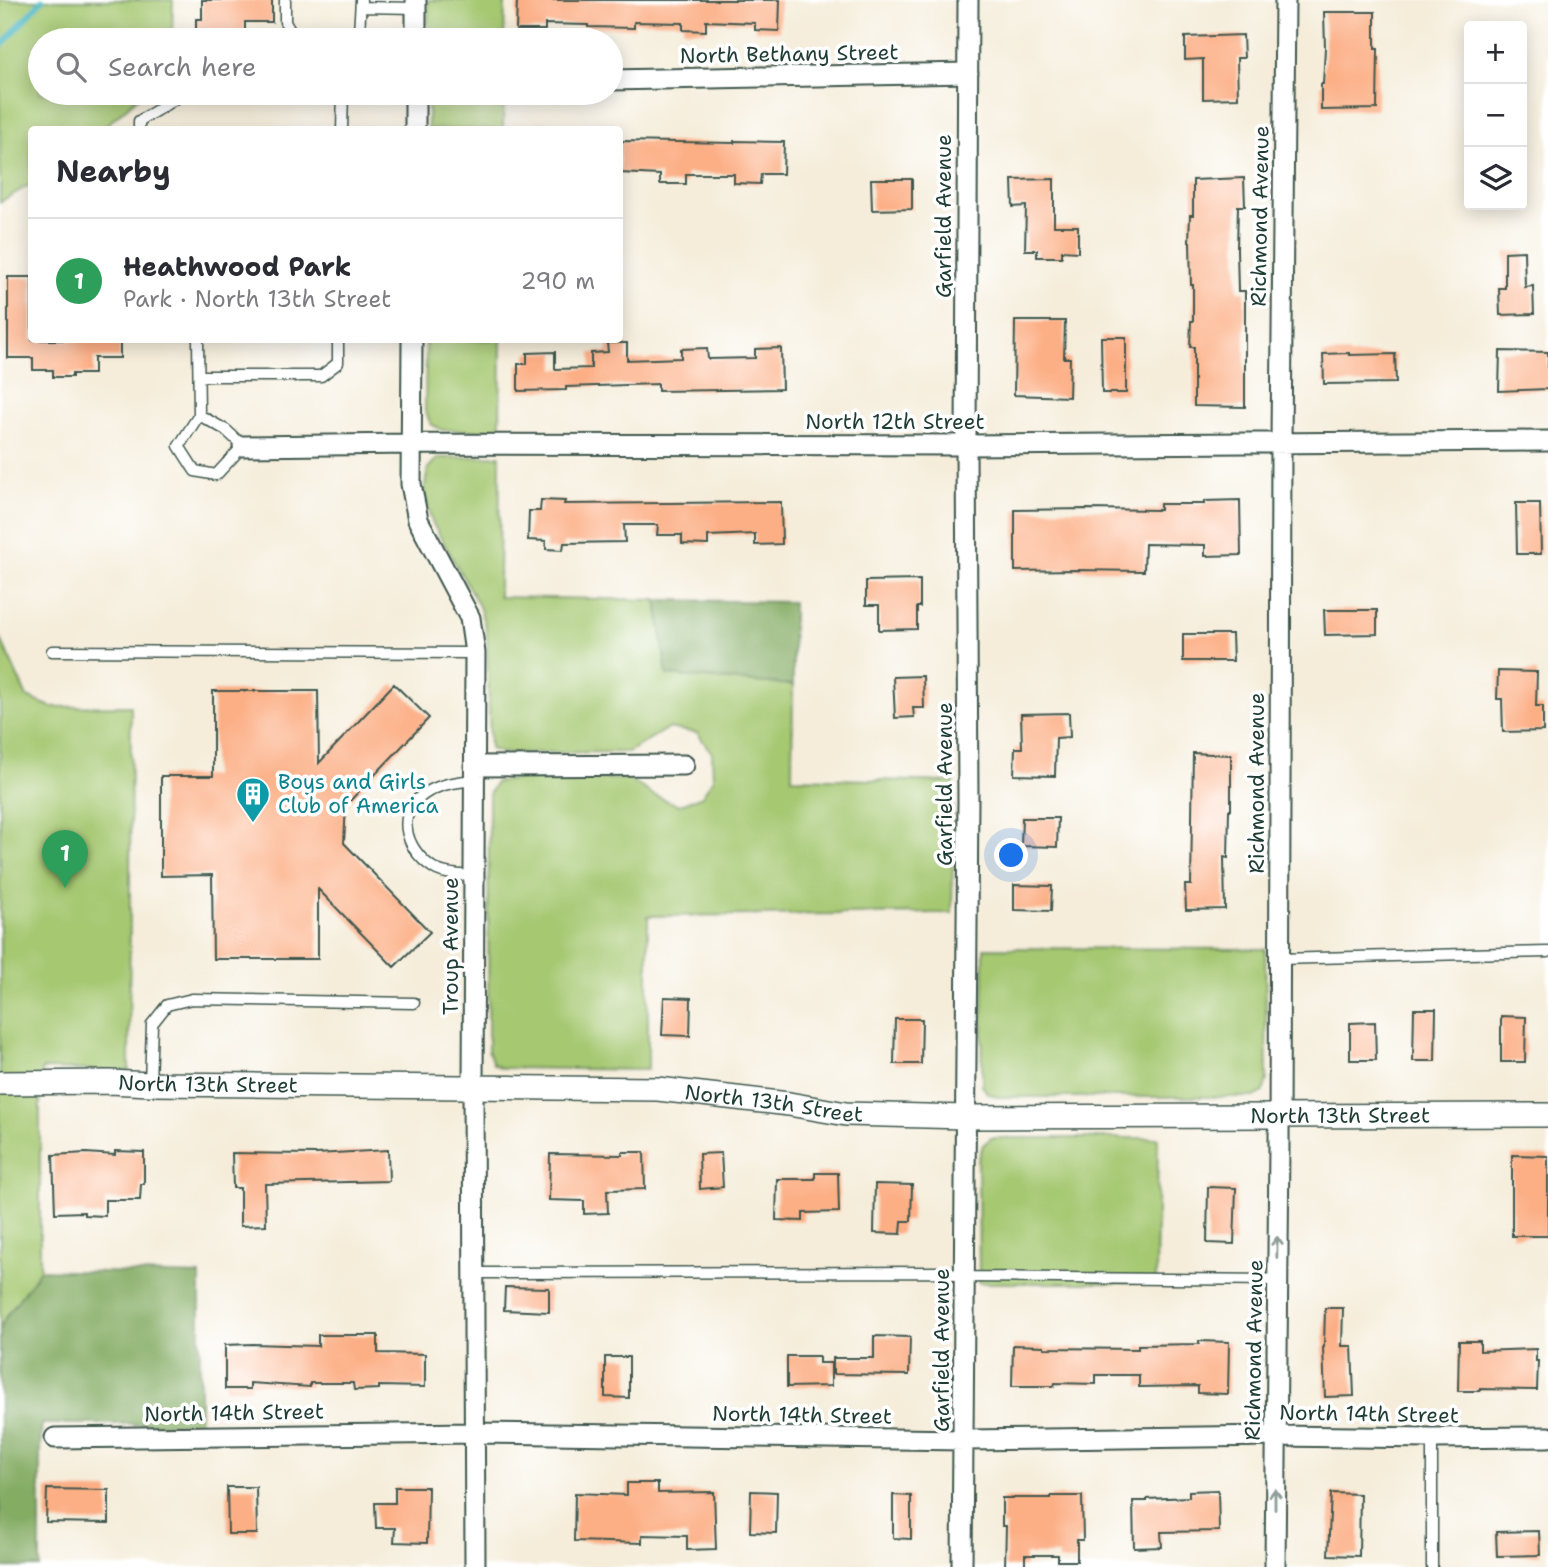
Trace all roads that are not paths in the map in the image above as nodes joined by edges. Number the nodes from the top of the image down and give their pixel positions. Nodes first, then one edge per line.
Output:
1 (285, 0) edge
2 (968, 0) edge
3 (1285, 0) edge
4 (361, 4) edge
5 (416, 4) edge
6 (289, 28) edge
7 (359, 28) edge
8 (416, 28) edge
9 (968, 74) junction
10 (623, 80) edge
11 (165, 105) edge
12 (342, 105) edge
13 (415, 105) edge
14 (139, 126) edge
15 (342, 126) edge
16 (415, 126) edge
17 (198, 343) edge
18 (338, 343) edge
19 (412, 343) edge
20 (198, 376) junction
21 (199, 415) junction
22 (1548, 441) edge
23 (1281, 442) junction
24 (411, 444) junction
25 (966, 445) junction
26 (243, 446) junction
27 (52, 651) dead end
28 (475, 653) junction
29 (684, 765) dead end
30 (474, 773) junction
31 (474, 876) junction
32 (1548, 952) edge
33 (1279, 959) junction
34 (414, 1003) dead end
35 (0, 1083) edge
36 (150, 1084) junction
37 (474, 1087) junction
38 (1548, 1115) edge
39 (966, 1117) junction
40 (1279, 1117) junction
41 (474, 1273) junction
42 (965, 1278) junction
43 (1277, 1280) junction
44 (475, 1433) junction
45 (1276, 1436) junction
46 (1548, 1437) edge
47 (55, 1438) dead end
48 (1432, 1438) junction
49 (964, 1440) junction
50 (475, 1567) edge
51 (962, 1567) edge
52 (1275, 1567) edge
53 (1432, 1567) edge

1 - 6 lane
2 - 9 street, Garfield Avenue
3 - 23 street, Richmond Avenue
4 - 5 lane
4 - 7 lane
5 - 8 street
9 - 10 street, North Bethany Street
9 - 25 street, Garfield Avenue
11 - 14 lane
12 - 15 lane
13 - 16 street
17 - 20 lane
18 - 20 lane
19 - 24 street, Troup Avenue
20 - 21 lane
21 - 26 lane
21 - 26 lane
22 - 23 street, North 12th Street
23 - 25 street, North 12th Street
23 - 33 street, Richmond Avenue
24 - 25 street, North 12th Street
24 - 26 street, North 12th Street
24 - 28 street, Troup Avenue
25 - 39 street, Garfield Avenue
27 - 28 lane
28 - 30 street, Troup Avenue
29 - 30 street
30 - 31 street, Troup Avenue
30 - 31 lane
31 - 37 street, Troup Avenue
32 - 33 lane
33 - 40 street, Richmond Avenue
34 - 36 lane
35 - 36 street, North 13th Street
36 - 37 street, North 13th Street
37 - 39 street, North 13th Street
37 - 41 street, Troup Avenue
38 - 40 street, North 13th Street
39 - 40 street, North 13th Street
39 - 42 street, Garfield Avenue
43 -> 40 street, Richmond Avenue
41 - 42 lane
41 - 44 street, Troup Avenue
42 - 43 lane
42 - 49 street, Garfield Avenue
43 - 45 street, Richmond Avenue
44 - 47 street, North 14th Street
44 - 49 street, North 14th Street
44 - 50 street, Troup Avenue
45 - 48 street, North 14th Street
45 - 49 street, North 14th Street
52 -> 45 street, Richmond Avenue
46 - 48 street, North 14th Street
48 - 53 lane
49 - 51 street, Garfield Avenue

